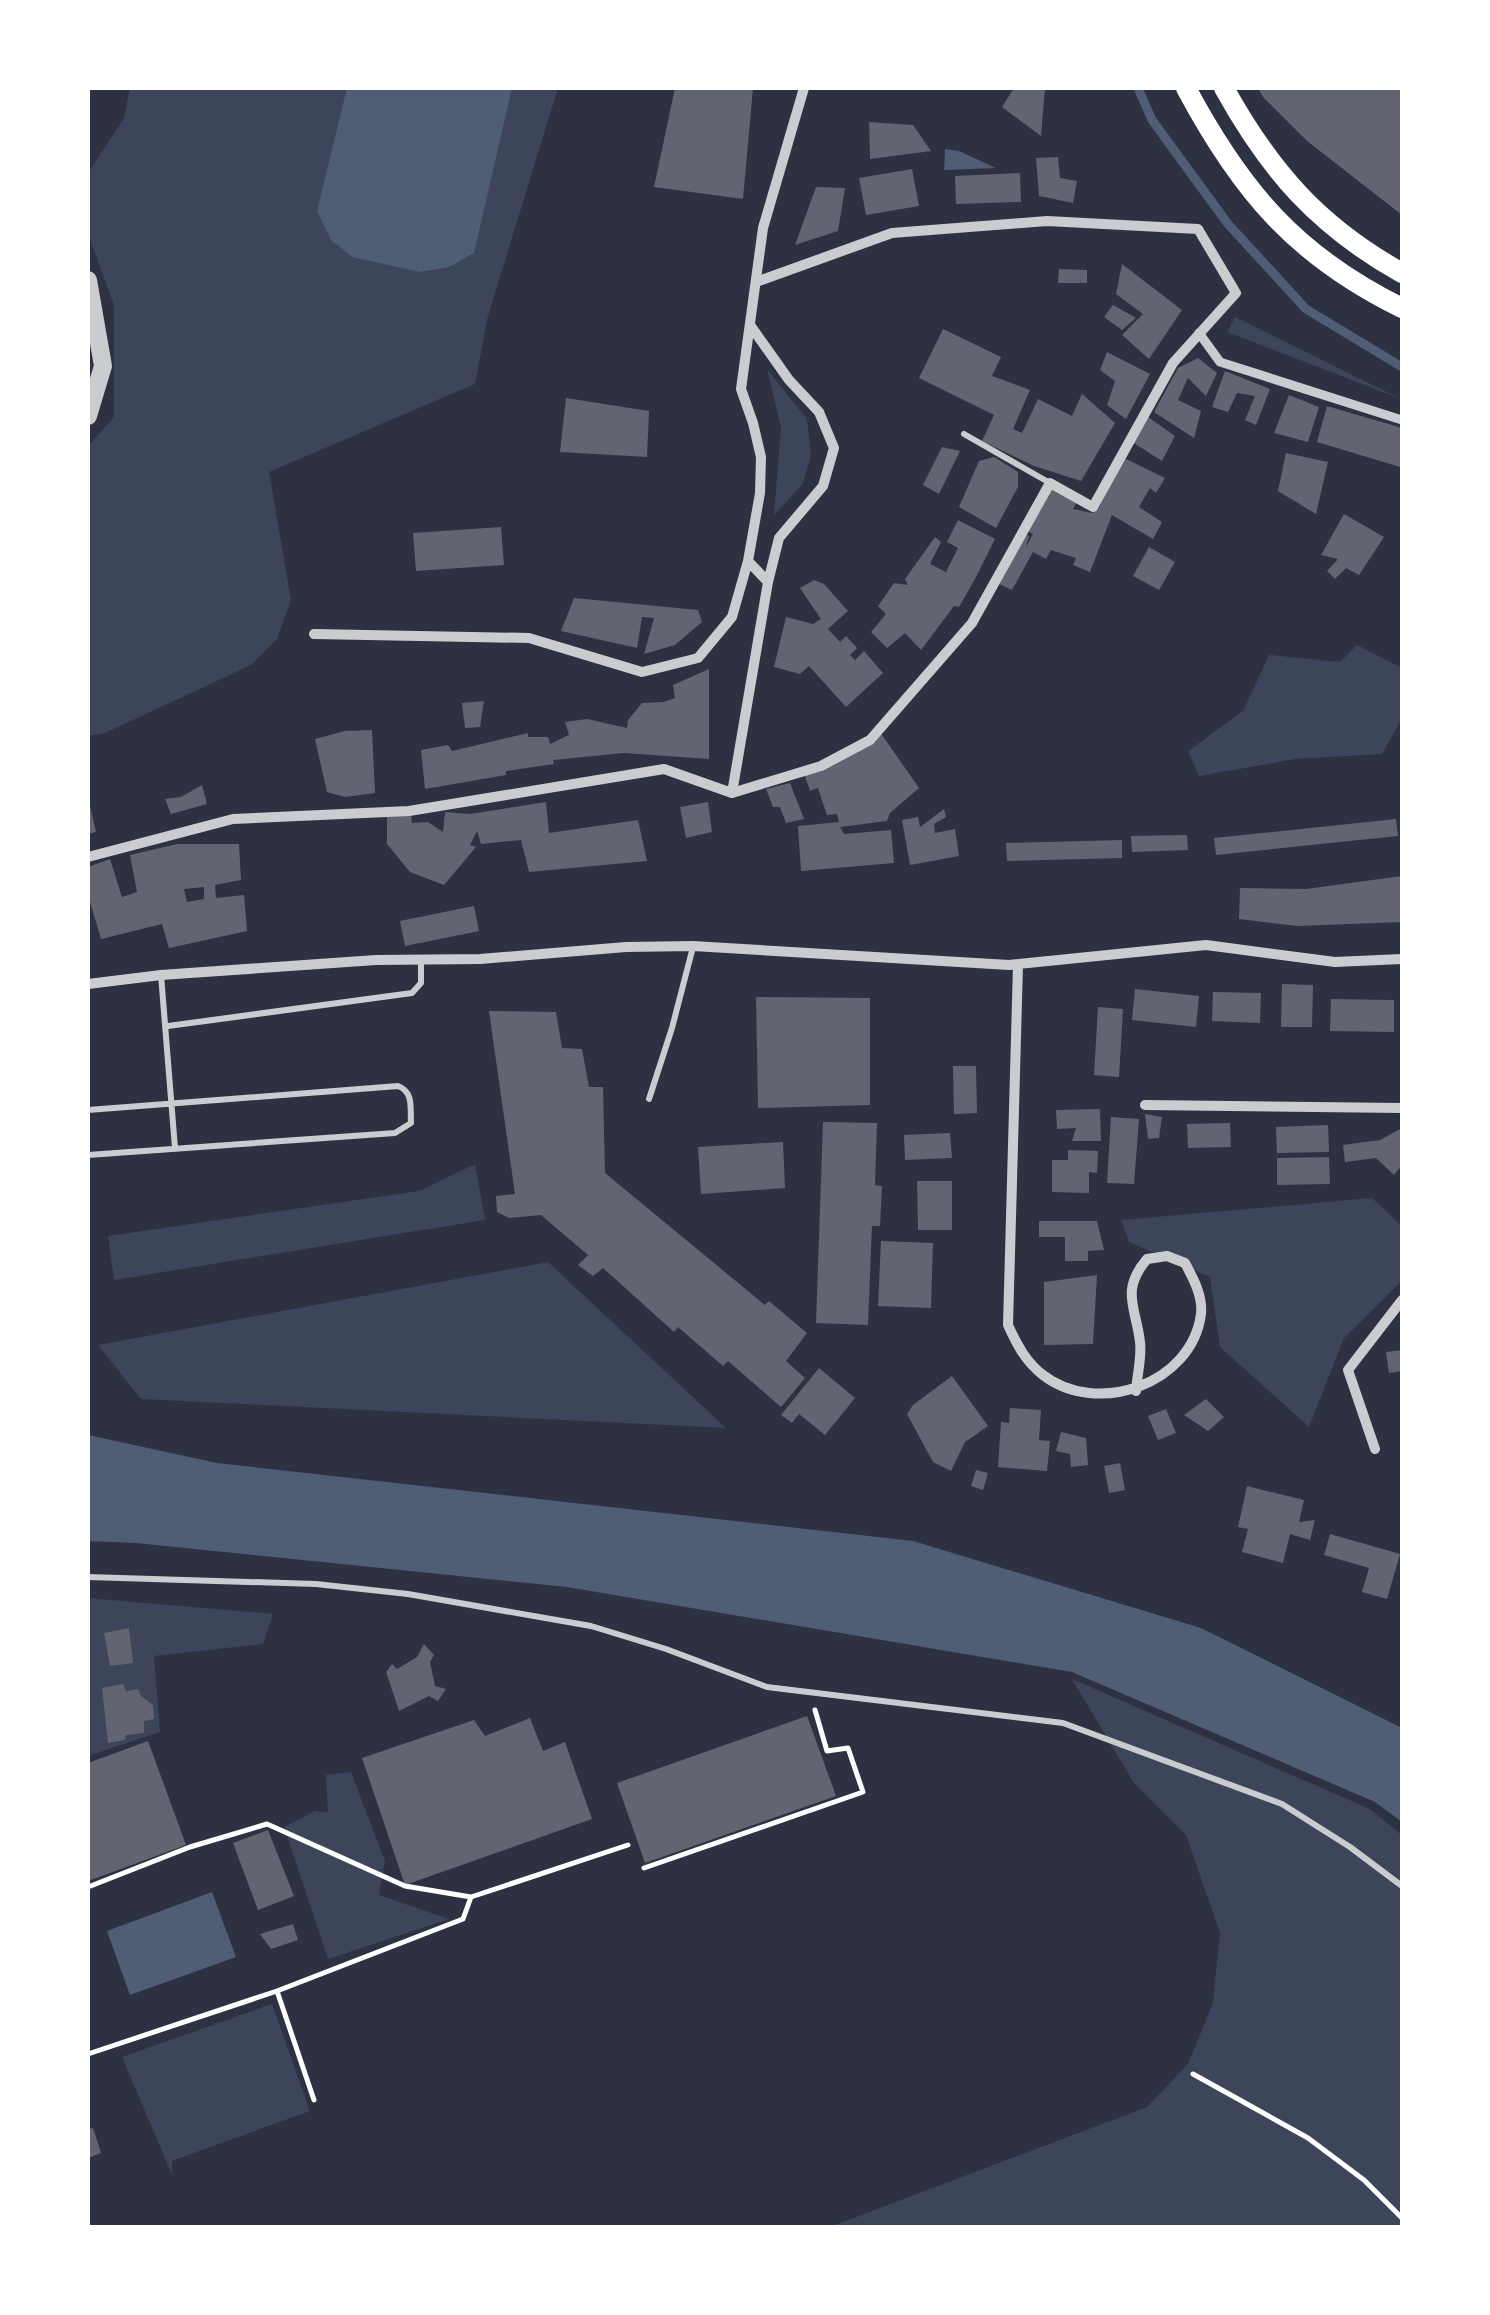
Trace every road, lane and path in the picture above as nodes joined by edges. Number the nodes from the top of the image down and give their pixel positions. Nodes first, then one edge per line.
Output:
1 (804, 88) edge
2 (1186, 88) edge
3 (1224, 88) edge
4 (1402, 271) edge
5 (88, 280) edge
6 (756, 282) junction
7 (1402, 308) edge
8 (750, 326) junction
9 (1200, 333) junction
10 (88, 416) edge
11 (1402, 420) edge
12 (964, 434) dead end
13 (1050, 483) junction
14 (748, 561) junction
15 (768, 582) junction
16 (314, 634) dead end
17 (732, 793) junction
18 (88, 857) edge
19 (693, 946) junction
20 (1402, 959) edge
21 (421, 962) junction
22 (1018, 965) junction
23 (161, 974) junction
24 (88, 984) edge
25 (168, 1026) junction
26 (650, 1098) dead end
27 (171, 1101) junction
28 (1145, 1105) dead end
29 (1402, 1108) edge
30 (88, 1110) edge
31 (175, 1148) junction
32 (88, 1156) edge
33 (1402, 1300) edge
34 (1136, 1390) junction
35 (1375, 1449) dead end
36 (88, 1577) edge
37 (810, 1693) junction
38 (628, 1845) dead end
39 (644, 1868) dead end
40 (88, 1886) edge
41 (1402, 1886) edge
42 (471, 1897) junction
43 (277, 1990) junction
44 (88, 2054) edge
45 (1193, 2074) dead end
46 (314, 2100) dead end
47 (1402, 2218) edge

1 - 6 street
2 - 7 main road
3 - 4 main road
5 - 10 street
6 - 8 street
6 - 9 street
8 - 14 street
8 - 15 street
9 - 11 street
9 - 13 street
12 - 13 lane
13 - 17 street
14 - 15 street
14 - 16 street
15 - 17 street
17 - 18 street
19 - 21 street
19 - 22 street
19 - 26 lane
20 - 22 street
21 - 23 street
21 - 25 lane
22 - 34 street
23 - 24 street
23 - 25 lane
25 - 27 lane
27 - 30 lane
27 - 31 lane
27 - 31 lane
28 - 29 street
31 - 32 lane
33 - 35 street
34 - 34 street
36 - 37 lane
37 - 39 path
37 - 41 lane
38 - 42 path
40 - 42 path
42 - 43 path
43 - 44 path
43 - 46 path
45 - 47 path

